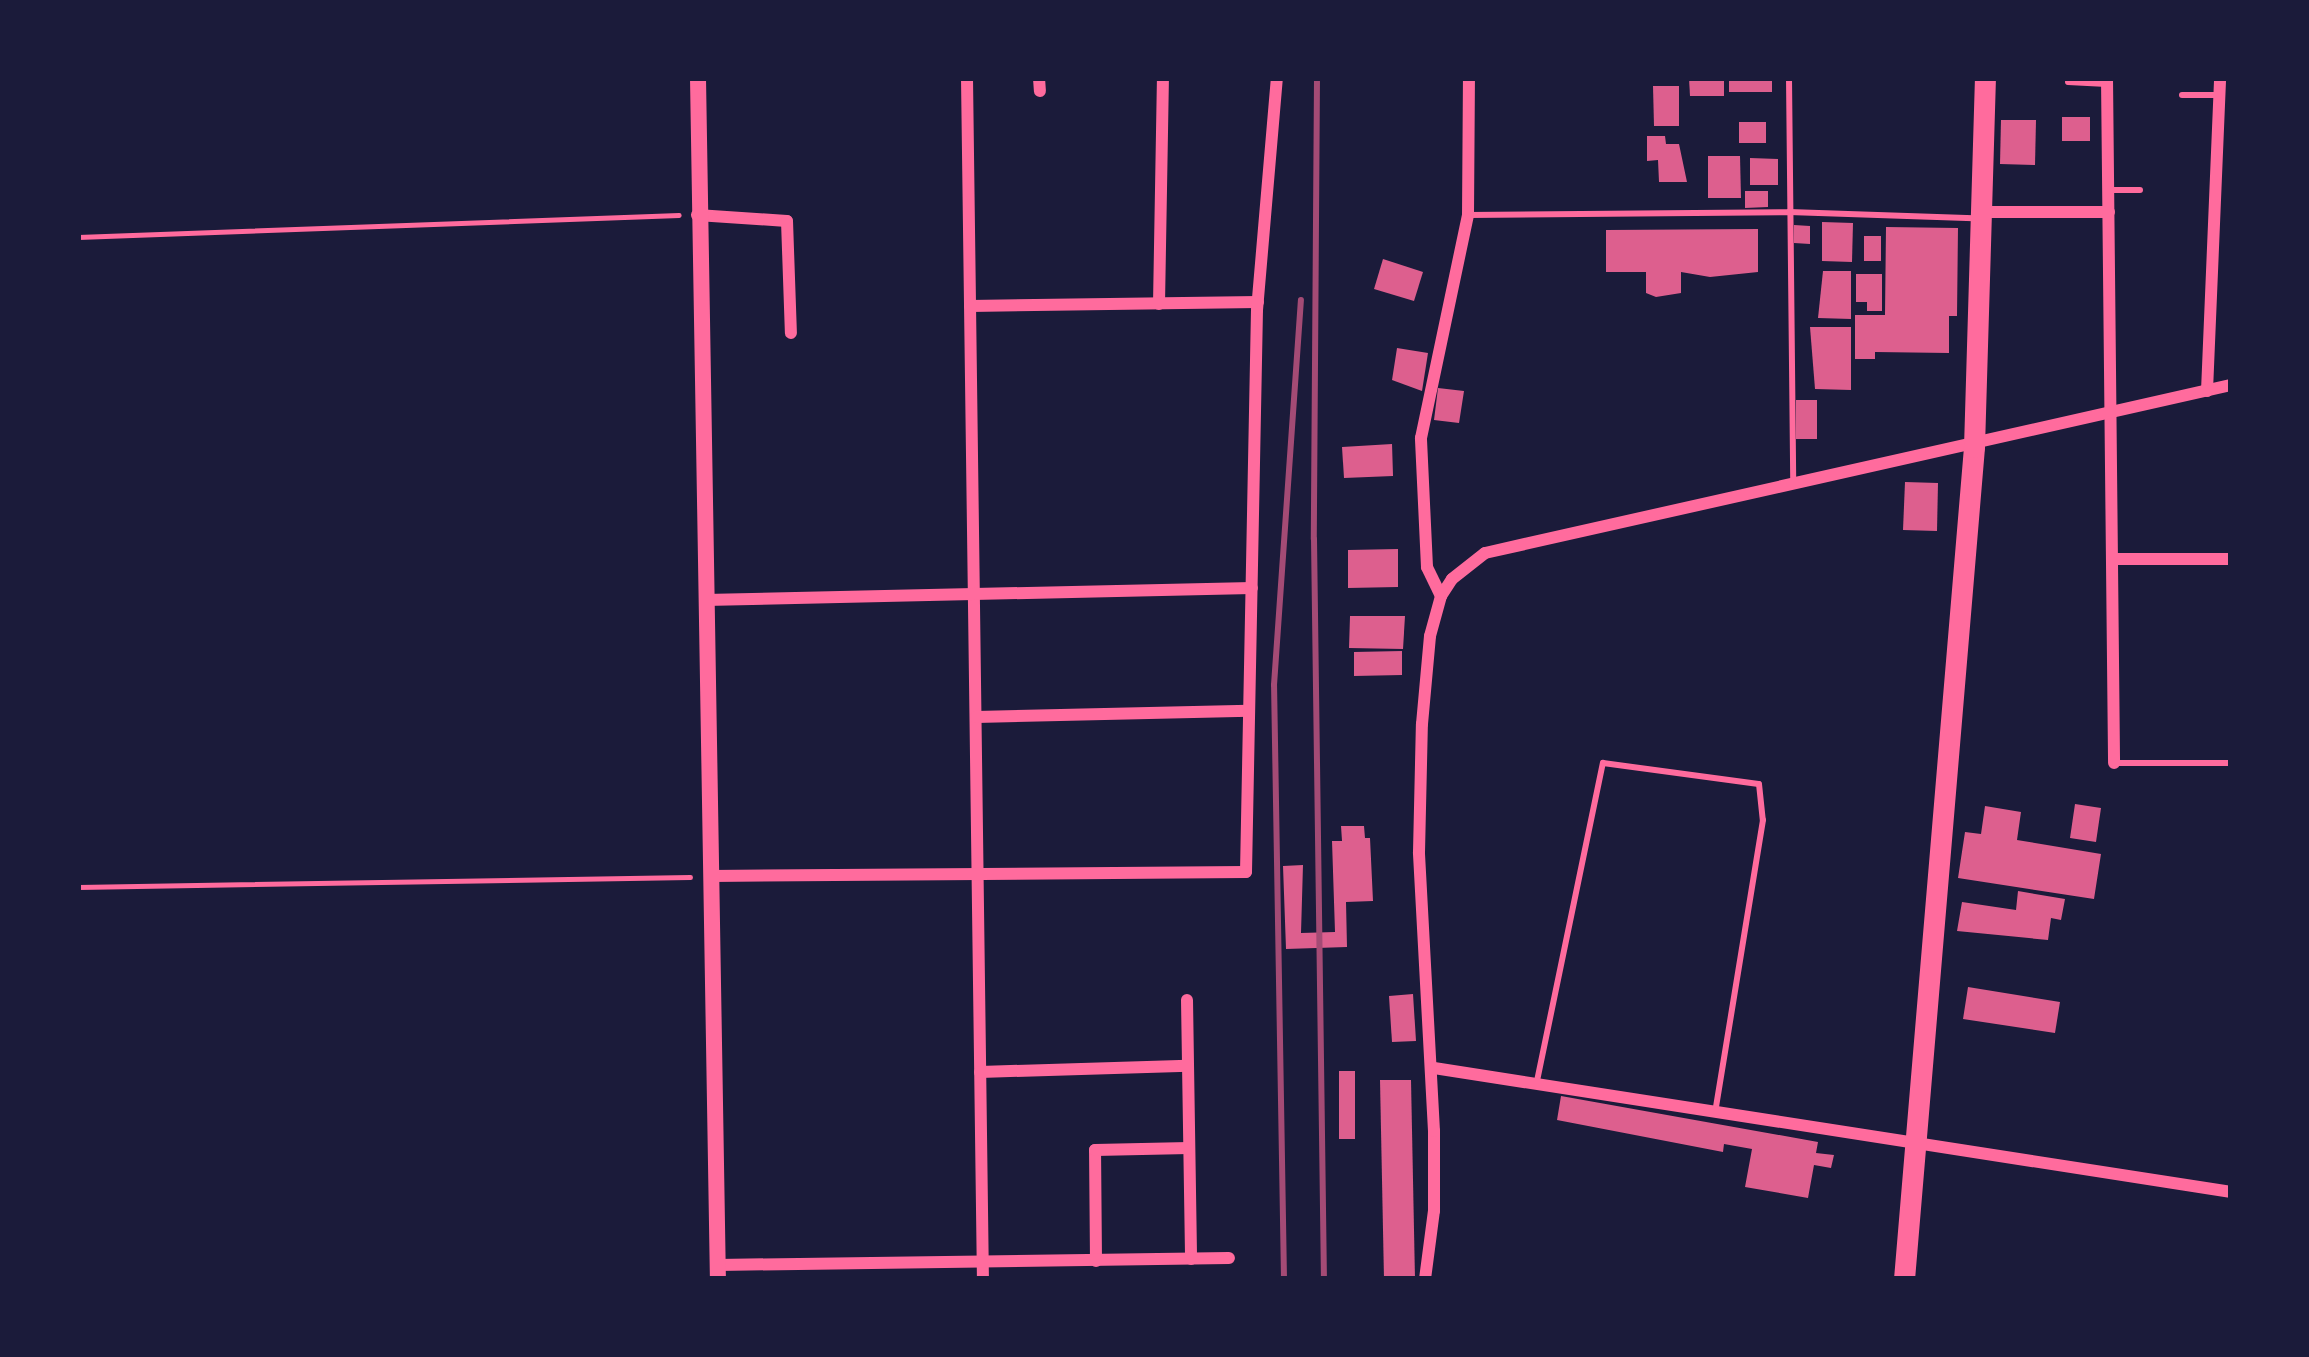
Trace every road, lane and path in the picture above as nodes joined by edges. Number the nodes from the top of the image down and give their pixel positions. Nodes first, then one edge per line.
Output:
1 (698, 78) edge
2 (968, 78) edge
3 (1162, 78) edge
4 (1277, 78) edge
5 (1469, 78) edge
6 (1789, 78) edge
7 (1985, 78) edge
8 (2220, 78) edge
9 (2107, 81) edge
10 (2068, 82) dead end
11 (2182, 95) dead end
12 (2219, 95) junction
13 (2109, 190) junction
14 (2140, 190) dead end
15 (1790, 212) junction
16 (2109, 212) junction
17 (696, 214) junction
18 (1468, 215) junction
19 (1981, 216) junction
20 (78, 237) edge
21 (1258, 302) junction
22 (1159, 304) junction
23 (970, 306) junction
24 (791, 333) dead end
25 (2231, 385) edge
26 (2207, 391) junction
27 (2108, 415) junction
28 (1974, 447) junction
29 (1793, 487) junction
30 (2116, 559) junction
31 (2231, 559) edge
32 (1252, 588) junction
33 (974, 595) junction
34 (1441, 596) junction
35 (705, 600) junction
36 (1249, 711) junction
37 (976, 718) junction
38 (2114, 763) joint
39 (2231, 763) edge
40 (977, 871) junction
41 (711, 876) junction
42 (78, 887) edge
43 (1187, 1000) dead end
44 (1188, 1066) junction
45 (1434, 1068) junction
46 (980, 1072) junction
47 (1536, 1084) junction
48 (1715, 1114) junction
49 (1915, 1146) junction
50 (1189, 1148) junction
51 (2231, 1192) edge
52 (1229, 1258) dead end
53 (1191, 1259) junction
54 (1096, 1261) junction
55 (983, 1263) junction
56 (718, 1272) edge
57 (983, 1279) edge
58 (1425, 1279) edge
59 (1904, 1279) edge

1 - 17 street
2 - 23 street
3 - 22 street
4 - 21 street
5 - 18 street
6 - 15 lane
7 - 19 highway
8 - 12 street
9 - 10 lane
9 - 13 street
11 - 12 lane
12 - 26 street
13 - 14 lane
13 - 16 street
15 - 18 lane
15 - 19 lane
15 - 29 lane
16 - 19 street
16 - 27 street
17 - 20 path
17 - 24 street
17 - 35 street
18 - 34 street
19 - 28 highway
21 - 22 street
21 - 32 street
22 - 23 street
23 - 33 street
25 - 26 street
26 - 27 street
27 - 28 street
27 - 30 street
28 - 29 street
28 - 49 highway
29 - 34 street
30 - 31 street
30 - 38 street
32 - 33 street
32 - 36 street
33 - 35 street
33 - 37 street
34 - 45 street
35 - 41 street
36 - 37 street
36 - 40 street
37 - 40 street
38 - 39 lane
40 - 41 street
40 - 46 street
41 - 42 path
41 - 56 street
43 - 44 street
44 - 46 street
44 - 50 street
45 - 47 street
45 - 58 street
46 - 55 street
47 - 48 street
47 - 48 lane
48 - 49 street
49 - 51 street
49 - 59 highway
50 - 53 street
50 - 54 street
52 - 53 street
53 - 54 street
54 - 55 street
55 - 56 street
55 - 57 street

